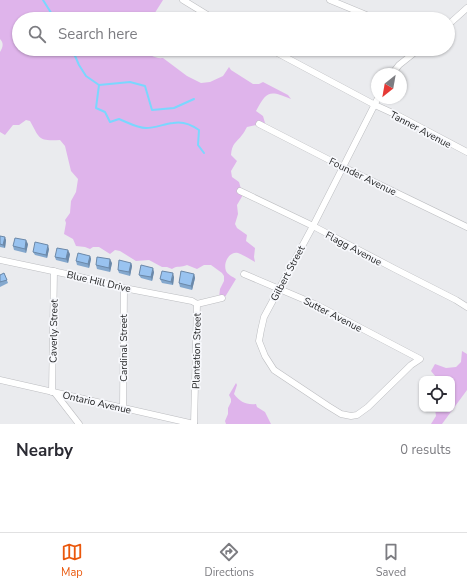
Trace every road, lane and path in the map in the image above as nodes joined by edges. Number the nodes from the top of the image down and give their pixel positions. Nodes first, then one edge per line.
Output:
1 (182, 0) edge
2 (330, 0) edge
3 (467, 8) edge
4 (202, 12) edge
5 (359, 12) edge
6 (455, 19) edge
7 (283, 56) edge
8 (410, 56) edge
9 (397, 68) edge
10 (374, 105) junction
11 (259, 124) dead end
12 (467, 152) edge
13 (343, 167) junction
14 (240, 191) dead end
15 (313, 226) junction
16 (467, 227) edge
17 (0, 260) edge
18 (54, 271) junction
19 (244, 274) dead end
20 (124, 288) junction
21 (279, 289) junction
22 (222, 298) dead end
23 (197, 304) junction
24 (467, 307) edge
25 (0, 380) edge
26 (53, 392) junction
27 (123, 408) junction
28 (351, 416) joint
29 (79, 424) edge
30 (194, 424) edge

1 - 4 street
2 - 5 street
3 - 6 street
7 - 10 street, Tanner Avenue
8 - 9 street
10 - 12 street, Tanner Avenue
10 - 13 street, Gilbert Street
11 - 13 street, Founder Avenue
13 - 15 street, Gilbert Street
13 - 16 street, Founder Avenue
14 - 15 street, Flagg Avenue
15 - 21 street, Gilbert Street
15 - 24 street, Flagg Avenue
17 - 18 street, Blue Hill Drive
18 - 20 street, Blue Hill Drive
18 - 26 street, Caverly Street
19 - 21 street, Sutter Avenue
20 - 23 street, Blue Hill Drive
20 - 27 street, Cardinal Street
21 - 28 street, Gilbert Street
21 - 28 street, Sutter Avenue
22 - 23 street, Plantation Street
23 - 30 street, Plantation Street
25 - 26 street, Ontario Avenue
26 - 27 street, Ontario Avenue
26 - 29 street
27 - 30 street, Ontario Avenue

